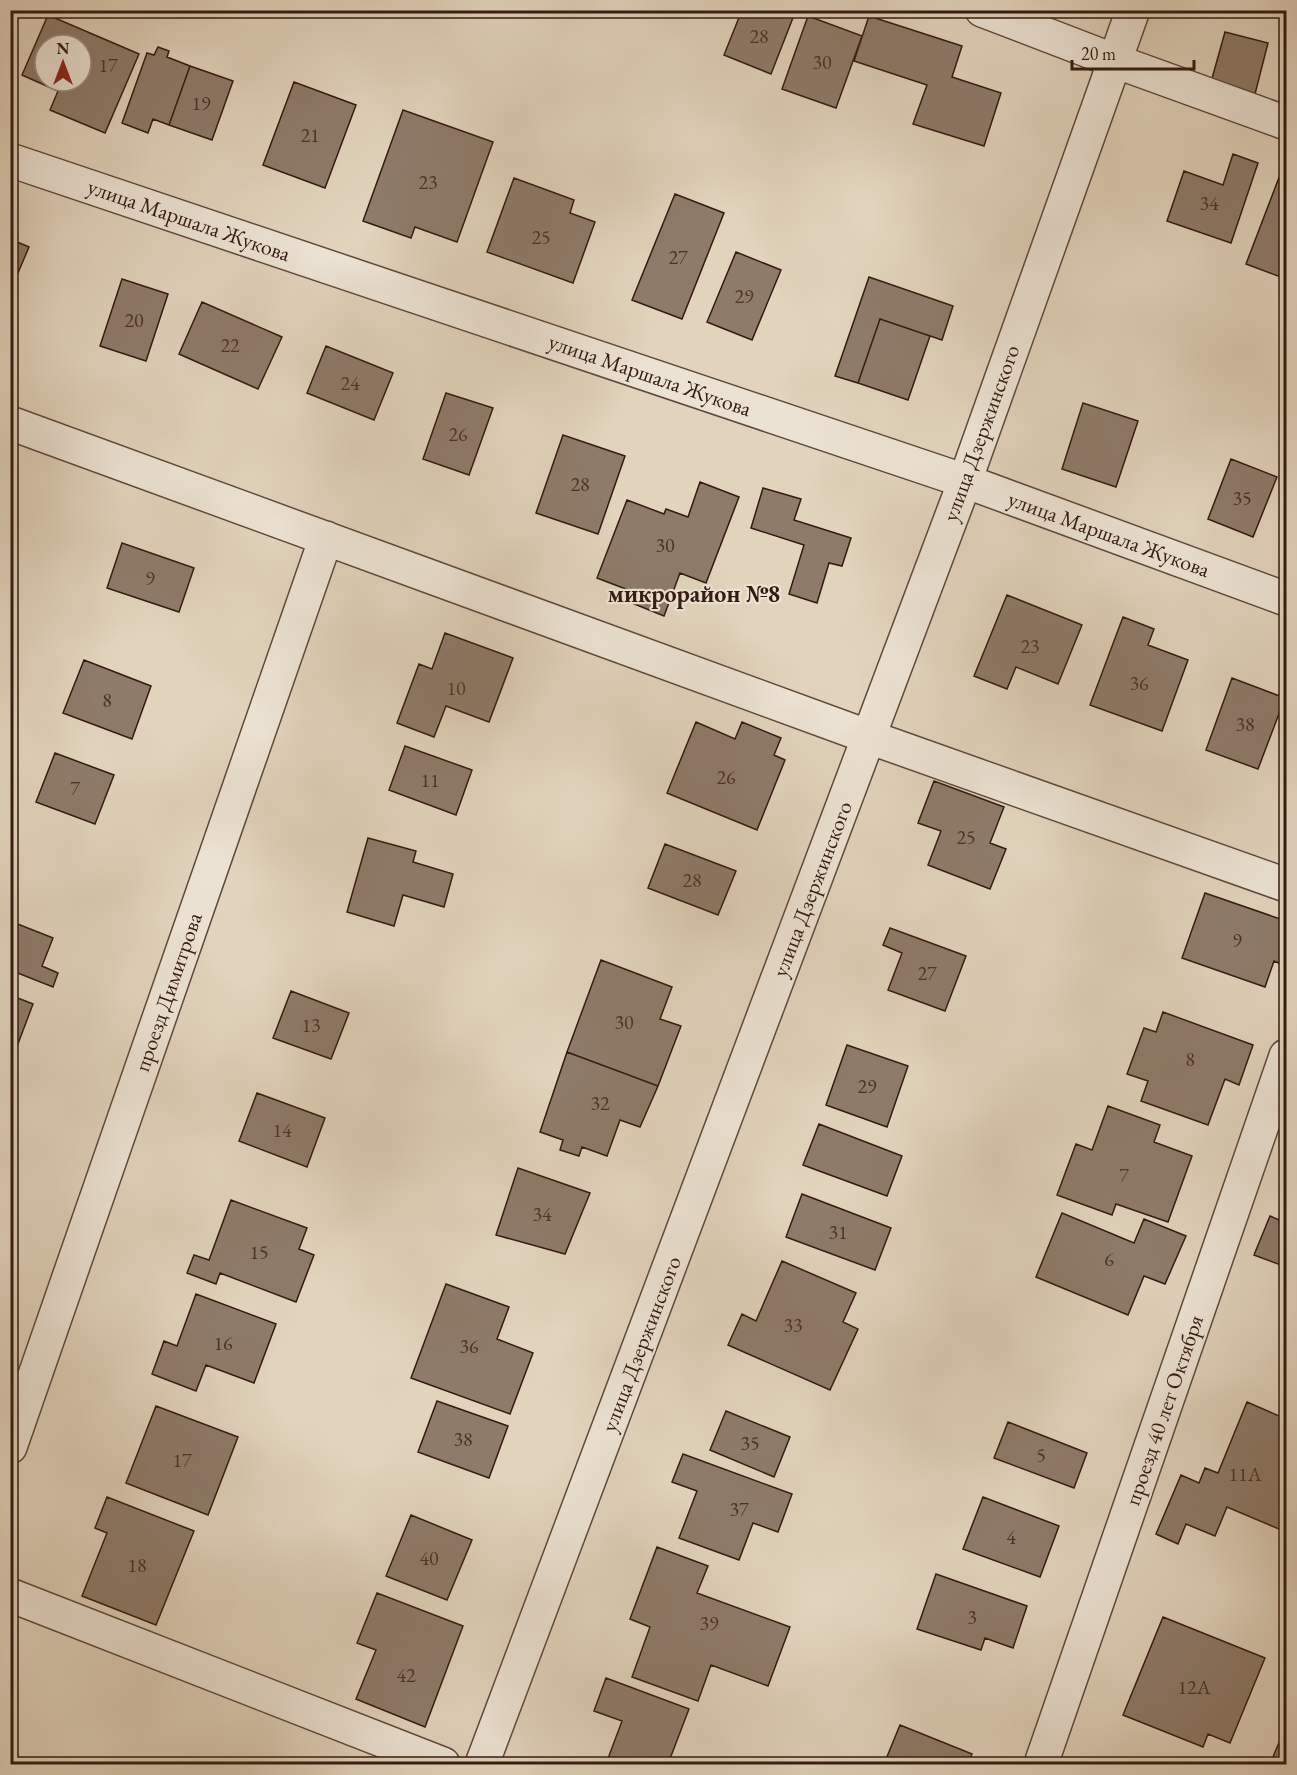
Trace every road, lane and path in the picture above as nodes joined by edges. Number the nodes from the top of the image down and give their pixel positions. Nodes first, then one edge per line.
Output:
1 (982, 10) edge
2 (1133, 10) edge
3 (1114, 62) junction
4 (1287, 123) edge
5 (10, 160) edge
6 (10, 423) edge
7 (965, 481) junction
8 (326, 538) junction
9 (1287, 598) edge
10 (869, 737) junction
11 (1287, 885) edge
12 (1287, 1056) edge
13 (10, 1447) edge
14 (10, 1595) edge
15 (443, 1764) edge
16 (482, 1764) edge
17 (1041, 1764) edge

1 - 3 street
2 - 3 street, улица Дзержинского
3 - 4 street
3 - 7 street, улица Дзержинского
5 - 7 street, улица Маршала Жукова
6 - 8 street
7 - 9 street, улица Маршала Жукова
7 - 10 street, улица Дзержинского
8 - 10 street
8 - 13 street, проезд Димитрова
10 - 11 street
10 - 16 street, улица Дзержинского
12 - 17 street, проезд 40 лет Октября
14 - 15 street

